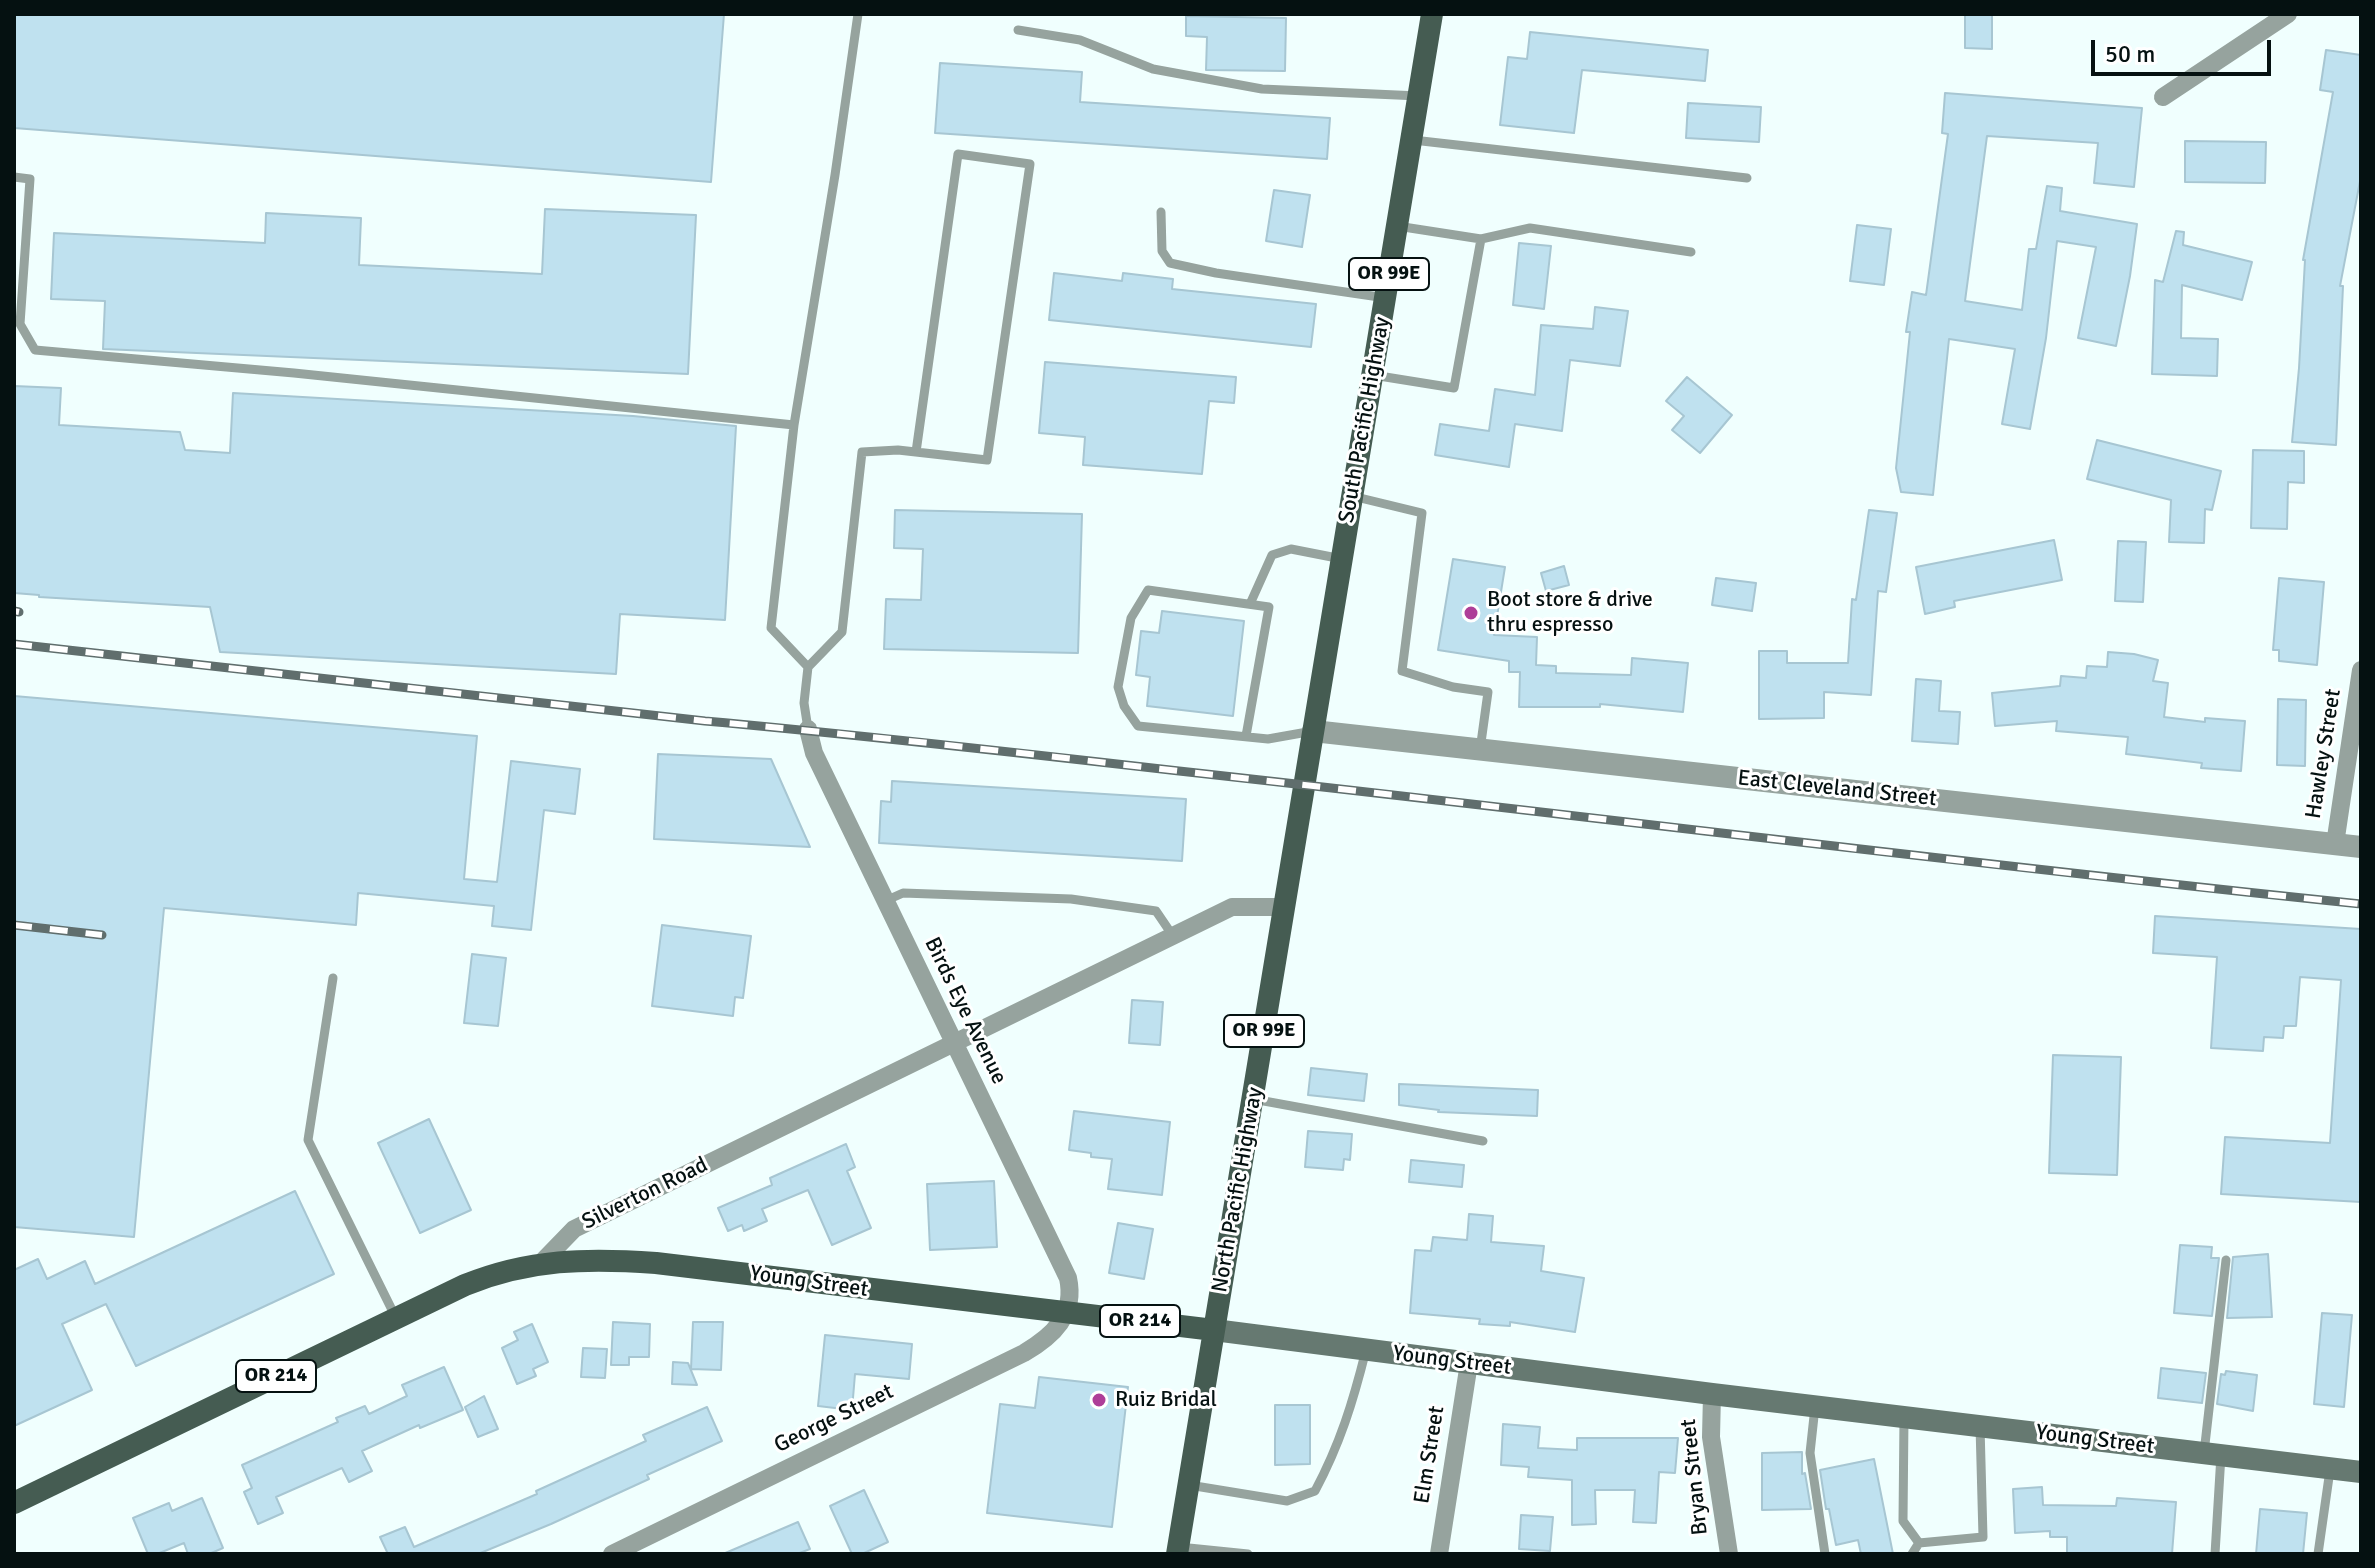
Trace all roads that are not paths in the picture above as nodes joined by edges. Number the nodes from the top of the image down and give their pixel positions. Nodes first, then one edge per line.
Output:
1 (858, 14) edge
2 (1432, 14) edge
3 (2288, 14) edge
4 (1018, 30) dead end
5 (1419, 96) junction
6 (2163, 97) dead end
7 (1411, 140) junction
8 (14, 177) edge
9 (1747, 178) dead end
10 (1161, 212) dead end
11 (1397, 226) junction
12 (1481, 239) junction
13 (1691, 252) dead end
14 (1386, 298) junction
15 (1373, 375) junction
16 (794, 425) junction
17 (916, 452) junction
18 (1352, 496) junction
19 (1342, 559) junction
20 (1250, 604) junction
21 (808, 667) junction
22 (2361, 670) edge
23 (808, 729) joint
24 (1313, 731) junction
25 (1246, 736) junction
26 (1480, 750) junction
27 (2335, 844) junction
28 (2361, 847) edge
29 (885, 901) junction
30 (1285, 907) junction
31 (1173, 936) junction
32 (333, 978) dead end
33 (954, 1042) junction
34 (1253, 1099) junction
35 (1483, 1141) dead end
36 (2226, 1260) dead end
37 (542, 1262) junction
38 (1066, 1313) junction
39 (396, 1318) junction
40 (1214, 1330) junction
41 (1366, 1350) junction
42 (1469, 1363) junction
43 (1712, 1394) junction
44 (1815, 1406) junction
45 (1904, 1417) junction
46 (1980, 1426) junction
47 (2213, 1454) junction
48 (2330, 1468) junction
49 (2361, 1472) edge
50 (1189, 1485) junction
51 (14, 1503) edge
52 (1919, 1543) junction
53 (1178, 1550) edge
54 (612, 1554) edge
55 (1248, 1554) edge
56 (1439, 1554) edge
57 (1729, 1554) edge
58 (1825, 1554) edge
59 (1912, 1554) edge
60 (2215, 1554) edge
61 (2318, 1554) edge

1 - 16 lane
2 - 5 main road, South Pacific Highway / OR 99E
3 - 6 street
4 - 5 lane
5 - 7 main road, South Pacific Highway / OR 99E
7 - 9 lane
7 - 11 main road, South Pacific Highway / OR 99E
8 - 16 lane
10 - 14 lane
11 - 12 lane
11 - 14 main road, South Pacific Highway / OR 99E
12 - 13 lane
12 - 15 lane
14 - 15 main road, South Pacific Highway / OR 99E
15 - 18 main road, South Pacific Highway / OR 99E
16 - 21 lane
17 - 17 lane
17 - 21 lane
18 - 19 main road, South Pacific Highway / OR 99E
18 - 26 lane
19 - 20 lane
19 - 24 main road, South Pacific Highway / OR 99E
20 - 25 lane
20 - 25 lane
21 - 23 lane
22 - 27 street, Hawley Street
23 - 29 street, Birds Eye Avenue
24 - 25 lane
24 - 26 street, East Cleveland Street
24 - 30 main road, North Pacific Highway / OR 99E
26 - 27 street, East Cleveland Street
27 - 28 street, East Cleveland Street
29 - 31 lane
29 - 33 street, Birds Eye Avenue
30 - 31 street, Silverton Road
30 - 34 main road, North Pacific Highway / OR 99E
31 - 33 street, Silverton Road
32 - 39 lane
33 - 37 street, Silverton Road
33 - 38 street, Birds Eye Avenue
34 - 35 lane
34 - 40 main road, North Pacific Highway / OR 99E
36 - 47 lane
37 - 38 main road, Young Street / OR 214
37 - 39 main road, OR 214
38 - 40 main road, Young Street / OR 214
38 - 54 street, George Street
39 - 51 main road, OR 214
40 - 41 main road, Young Street
40 - 50 main road, North Pacific Highway / OR 99E
41 - 42 main road, Young Street
41 - 50 lane
42 - 43 main road, Young Street
42 - 56 street, Elm Street
43 - 44 main road, Young Street
43 - 57 street, Bryan Street
44 - 45 main road, Young Street
44 - 58 lane
45 - 46 main road, Young Street
45 - 52 lane
46 - 47 main road, Young Street
46 - 52 lane
47 - 48 main road, Young Street
47 - 60 lane
48 - 49 main road, Young Street
48 - 61 lane
50 - 53 main road, North Pacific Highway / OR 99E
52 - 59 lane
53 - 55 lane

